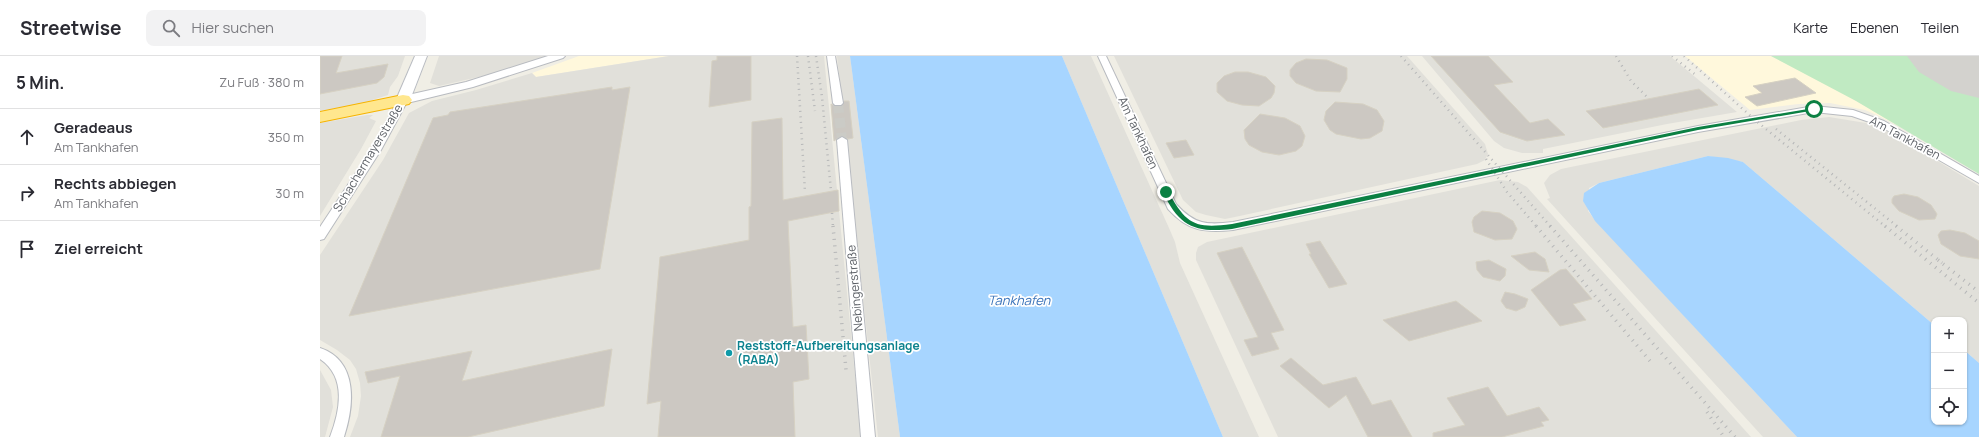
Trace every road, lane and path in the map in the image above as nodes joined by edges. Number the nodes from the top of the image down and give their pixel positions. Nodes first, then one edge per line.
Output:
1 (421, 56) edge
2 (560, 56) edge
3 (831, 56) edge
4 (1102, 56) edge
5 (403, 100) junction
6 (838, 102) tunnel mouth
7 (320, 117) edge
8 (842, 140) tunnel mouth
9 (1979, 180) edge
10 (320, 236) edge
11 (320, 353) edge
12 (337, 437) edge
13 (868, 437) edge

1 - 5 main road, Schachermayerstraße
2 - 5 street, Schachermayerstraße
3 - 6 street
4 - 9 street, Am Tankhafen
5 - 7 highway
5 - 10 street, Schachermayerstraße
8 - 13 street, Nebingerstraße
11 - 12 street

